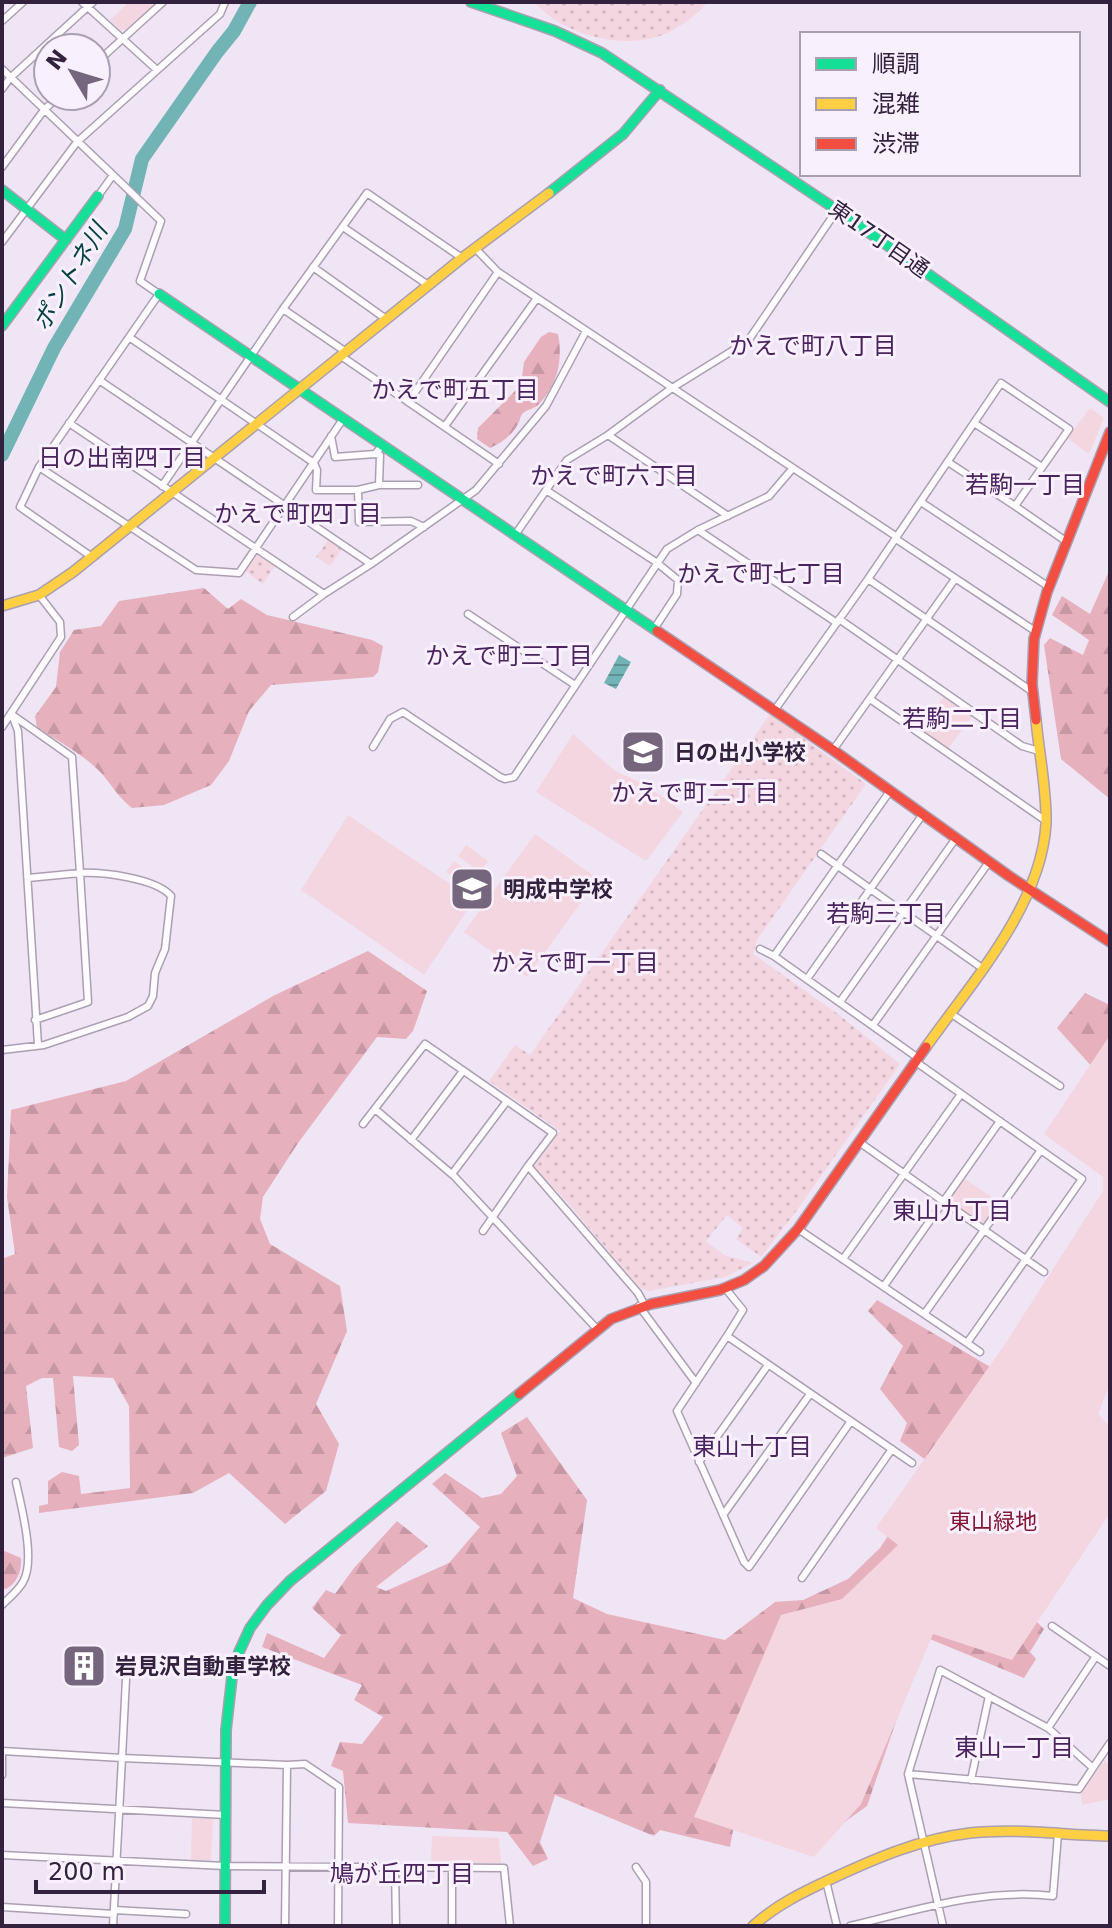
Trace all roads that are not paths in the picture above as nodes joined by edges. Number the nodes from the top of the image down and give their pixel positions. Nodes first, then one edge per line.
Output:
1 (23, 2) edge
2 (163, 2) edge
3 (225, 2) edge
4 (471, 2) edge
5 (87, 4) edge
6 (2, 21) edge
7 (122, 39) junction
8 (112, 48) edge
9 (2, 69) edge
10 (157, 70) junction
11 (10, 78) junction
12 (2, 89) edge
13 (660, 90) junction
14 (32, 99) edge
15 (43, 112) edge
16 (46, 112) edge
17 (77, 142) junction
18 (2, 167) edge
19 (113, 175) junction
20 (2, 190) edge
21 (98, 196) joint
22 (27, 209) junction
23 (837, 210) junction
24 (343, 227) junction
25 (66, 240) junction
26 (2, 242) edge
27 (475, 248) junction
28 (462, 258) junction
29 (313, 267) junction
30 (498, 272) junction
31 (428, 285) junction
32 (159, 294) junction
33 (537, 298) junction
34 (283, 309) junction
35 (6, 312) edge
36 (386, 319) junction
37 (2, 326) edge
38 (586, 331) junction
39 (129, 337) junction
40 (343, 354) junction
41 (251, 357) junction
42 (99, 380) junction
43 (672, 388) junction
44 (299, 390) junction
45 (222, 400) junction
46 (409, 401) junction
47 (1110, 402) edge
48 (343, 419) junction
49 (69, 423) junction
50 (974, 423) junction
51 (257, 424) junction
52 (445, 426) junction
53 (1110, 432) edge
54 (608, 435) junction
55 (331, 436) junction
56 (192, 442) junction
57 (378, 450) junction
58 (215, 458) junction
59 (948, 462) junction
60 (314, 463) junction
61 (499, 464) junction
62 (39, 467) junction
63 (1042, 467) junction
64 (793, 468) junction
65 (379, 485) junction
66 (418, 485) dead end
67 (162, 486) junction
68 (358, 490) junction
69 (546, 490) junction
70 (172, 493) junction
71 (464, 501) junction
72 (921, 502) junction
73 (1015, 506) junction
74 (285, 507) junction
75 (728, 516) junction
76 (129, 527) junction
77 (424, 527) junction
78 (698, 530) junction
79 (515, 535) junction
80 (896, 538) junction
81 (1067, 542) junction
82 (256, 549) junction
83 (92, 557) junction
84 (656, 562) junction
85 (371, 564) junction
86 (868, 579) junction
87 (955, 579) junction
88 (1049, 587) junction
89 (324, 594) junction
90 (39, 595) junction
91 (2, 606) edge
92 (625, 609) junction
93 (468, 614) dead end
94 (293, 617) dead end
95 (927, 620) junction
96 (838, 621) junction
97 (654, 629) junction
98 (1035, 631) junction
99 (898, 660) junction
100 (575, 685) junction
101 (1033, 692) junction
102 (870, 699) junction
103 (774, 711) junction
104 (11, 714) junction
105 (2, 727) edge
106 (373, 747) dead end
107 (833, 750) junction
108 (1039, 751) junction
109 (890, 791) junction
110 (923, 814) junction
111 (1046, 821) junction
112 (956, 838) junction
113 (821, 854) dead end
114 (989, 862) junction
115 (837, 865) junction
116 (80, 873) junction
117 (28, 878) junction
118 (869, 888) junction
119 (1031, 890) junction
120 (903, 912) junction
121 (937, 936) junction
122 (1110, 942) edge
123 (760, 949) dead end
124 (774, 956) junction
125 (982, 968) junction
126 (807, 979) junction
127 (840, 1002) junction
128 (950, 1013) junction
129 (35, 1020) junction
130 (873, 1025) junction
131 (38, 1045) junction
132 (2, 1049) edge
133 (917, 1060) junction
134 (463, 1071) junction
135 (1060, 1086) dead end
136 (961, 1094) junction
137 (507, 1101) junction
138 (375, 1109) junction
139 (1000, 1121) junction
140 (363, 1124) dead end
141 (411, 1140) junction
142 (859, 1142) junction
143 (1041, 1150) junction
144 (528, 1166) junction
145 (904, 1173) junction
146 (452, 1174) junction
147 (944, 1202) junction
148 (493, 1217) junction
149 (798, 1229) junction
150 (483, 1231) dead end
151 (984, 1231) junction
152 (843, 1259) junction
153 (1025, 1259) junction
154 (1044, 1272) dead end
155 (884, 1286) junction
156 (725, 1288) junction
157 (641, 1305) junction
158 (925, 1313) junction
159 (597, 1329) junction
160 (727, 1336) junction
161 (967, 1343) junction
162 (980, 1352) dead end
163 (768, 1365) junction
164 (696, 1383) junction
165 (810, 1394) junction
166 (851, 1421) junction
167 (892, 1449) junction
168 (699, 1462) junction
169 (912, 1463) dead end
170 (16, 1482) dead end
171 (723, 1515) junction
172 (802, 1578) dead end
173 (2, 1605) edge
174 (1052, 1626) dead end
175 (1096, 1656) junction
176 (127, 1659) dead end
177 (1110, 1666) edge
178 (989, 1696) junction
179 (1048, 1728) junction
180 (1110, 1743) edge
181 (2, 1751) edge
182 (122, 1758) junction
183 (226, 1764) junction
184 (287, 1765) junction
185 (1093, 1768) junction
186 (908, 1774) junction
187 (2, 1775) edge
188 (971, 1780) junction
189 (2, 1803) edge
190 (119, 1810) junction
191 (226, 1815) junction
192 (1058, 1834) junction
193 (1110, 1836) edge
194 (924, 1841) junction
195 (2, 1855) edge
196 (116, 1861) junction
197 (225, 1866) junction
198 (286, 1866) junction
199 (338, 1867) junction
200 (395, 1867) junction
201 (452, 1867) junction
202 (636, 1867) dead end
203 (826, 1881) junction
204 (938, 1905) junction
205 (2, 1907) edge
206 (114, 1912) junction
207 (186, 1914) dead end
208 (113, 1926) edge
209 (225, 1926) edge
210 (285, 1926) edge
211 (338, 1926) edge
212 (396, 1926) edge
213 (452, 1926) edge
214 (510, 1926) edge
215 (646, 1926) edge
216 (753, 1926) edge
217 (837, 1926) edge
218 (850, 1926) edge
219 (943, 1926) edge

1 - 6 street
2 - 7 street
3 - 10 street
4 - 13 street, 東17丁目通
5 - 7 street
5 - 11 street
7 - 8 street
7 - 10 street
9 - 11 street
10 - 17 street
11 - 12 street
11 - 14 street
13 - 23 street, 東17丁目通
13 - 27 street
15 - 18 street
16 - 17 street
17 - 19 street
17 - 22 street
19 - 21 street
19 - 32 street
20 - 22 street
21 - 25 street
22 - 25 street
22 - 26 street
23 - 43 street
23 - 47 street, 東17丁目通
24 - 28 street
24 - 29 street
24 - 31 street
25 - 35 street
27 - 28 street
27 - 30 street
28 - 31 street
29 - 34 street
29 - 36 street
30 - 33 street
30 - 46 street
31 - 36 street
32 - 39 street
32 - 41 street
33 - 38 street
33 - 52 street
34 - 40 street
34 - 41 street
35 - 37 street
36 - 40 street
38 - 43 street
38 - 61 street
39 - 42 street
39 - 45 street
40 - 44 street
40 - 46 street
41 - 44 street
41 - 45 street
42 - 49 street
42 - 56 street
43 - 54 street
43 - 64 street
44 - 48 street
44 - 51 street
45 - 51 street
45 - 56 street
46 - 52 street
48 - 55 street
48 - 57 street
49 - 62 street
49 - 67 street
50 - 59 street
50 - 63 street
50 - 63 street
51 - 58 street
51 - 60 street
52 - 61 street
53 - 81 street
54 - 69 street
54 - 75 street
55 - 57 street
55 - 60 street
56 - 58 street
56 - 67 street
57 - 65 street
57 - 71 street
58 - 70 street
58 - 74 street
59 - 72 street
59 - 73 street
60 - 68 street
60 - 74 street
61 - 71 street
62 - 76 street
62 - 83 street
63 - 73 street
64 - 75 street
64 - 80 street
65 - 66 street
65 - 68 street
67 - 70 street
68 - 77 street
69 - 79 street
69 - 84 street
70 - 76 street
70 - 82 street
71 - 77 street
71 - 79 street
72 - 80 street
72 - 88 street
73 - 81 street
74 - 82 street
74 - 85 street
75 - 78 street
76 - 82 street
76 - 83 street
77 - 85 street
78 - 84 street
78 - 96 street
79 - 92 street
80 - 86 street
80 - 87 street
81 - 88 street
82 - 89 street
83 - 90 street
84 - 92 street
84 - 97 street
85 - 89 street
86 - 95 street
86 - 96 street
87 - 95 street
87 - 98 street
88 - 98 street
89 - 94 street
90 - 91 street
90 - 104 street
92 - 97 street
92 - 100 street
93 - 100 street
95 - 99 street
95 - 101 street
96 - 99 street
96 - 103 street
97 - 103 street
98 - 101 street
99 - 102 street
99 - 108 street
100 - 106 street
101 - 108 street
102 - 107 street
102 - 111 street
103 - 107 street
104 - 105 street
104 - 116 street
104 - 117 street
107 - 109 street
108 - 111 street
109 - 110 street
109 - 115 street
110 - 112 street
110 - 118 street
111 - 119 street
112 - 114 street
112 - 120 street
113 - 115 street
114 - 119 street
114 - 121 street
115 - 118 street
115 - 124 street
116 - 117 street
116 - 129 street
116 - 131 street
117 - 129 street
118 - 120 street
118 - 126 street
119 - 122 street
119 - 125 street
120 - 121 street
120 - 127 street
121 - 125 street
121 - 130 street
123 - 124 street
124 - 126 street
125 - 128 street
126 - 127 street
127 - 130 street
128 - 133 street
128 - 135 street
129 - 131 street
130 - 133 street
131 - 132 street
133 - 136 street
133 - 142 street
134 - 137 street
134 - 138 street
134 - 141 street
136 - 139 street
136 - 145 street
137 - 144 street
137 - 146 street
138 - 140 street
138 - 141 street
139 - 143 street
139 - 147 street
141 - 146 street
142 - 145 street
142 - 149 street
143 - 151 street
143 - 153 street
144 - 148 street
144 - 157 street
145 - 147 street
145 - 152 street
146 - 148 street
147 - 151 street
147 - 155 street
148 - 150 street
148 - 159 street
149 - 152 street
149 - 156 street
151 - 153 street
151 - 158 street
152 - 155 street
153 - 154 street
153 - 161 street
155 - 158 street
156 - 157 street
156 - 160 street
157 - 159 street
157 - 164 street
158 - 161 street
159 - 183 street
160 - 163 street
160 - 164 street
161 - 162 street
163 - 165 street
163 - 168 street
164 - 168 street
165 - 166 street
165 - 171 street
166 - 167 street
166 - 171 street
167 - 169 street
167 - 172 street
168 - 171 street
170 - 173 street
174 - 175 street
175 - 177 street
175 - 179 street
176 - 182 street
178 - 179 street
178 - 186 street
178 - 188 street
179 - 185 street
180 - 185 street
181 - 182 street
181 - 187 street
182 - 183 street
182 - 190 street
183 - 184 street
183 - 191 street
184 - 198 street
184 - 199 street
185 - 188 street
186 - 188 street
186 - 194 street
189 - 190 street
190 - 191 street
190 - 196 street
191 - 197 street
192 - 193 street
192 - 194 street
192 - 204 street
194 - 203 street
194 - 204 street
195 - 196 street
196 - 197 street
196 - 206 street
197 - 198 street
197 - 209 street
198 - 199 street
198 - 210 street
199 - 200 street
199 - 211 street
200 - 201 street
200 - 212 street
201 - 213 street
201 - 214 street
202 - 215 street
203 - 216 street
203 - 217 street
204 - 218 street
204 - 219 street
205 - 206 street
206 - 207 street
206 - 208 street

